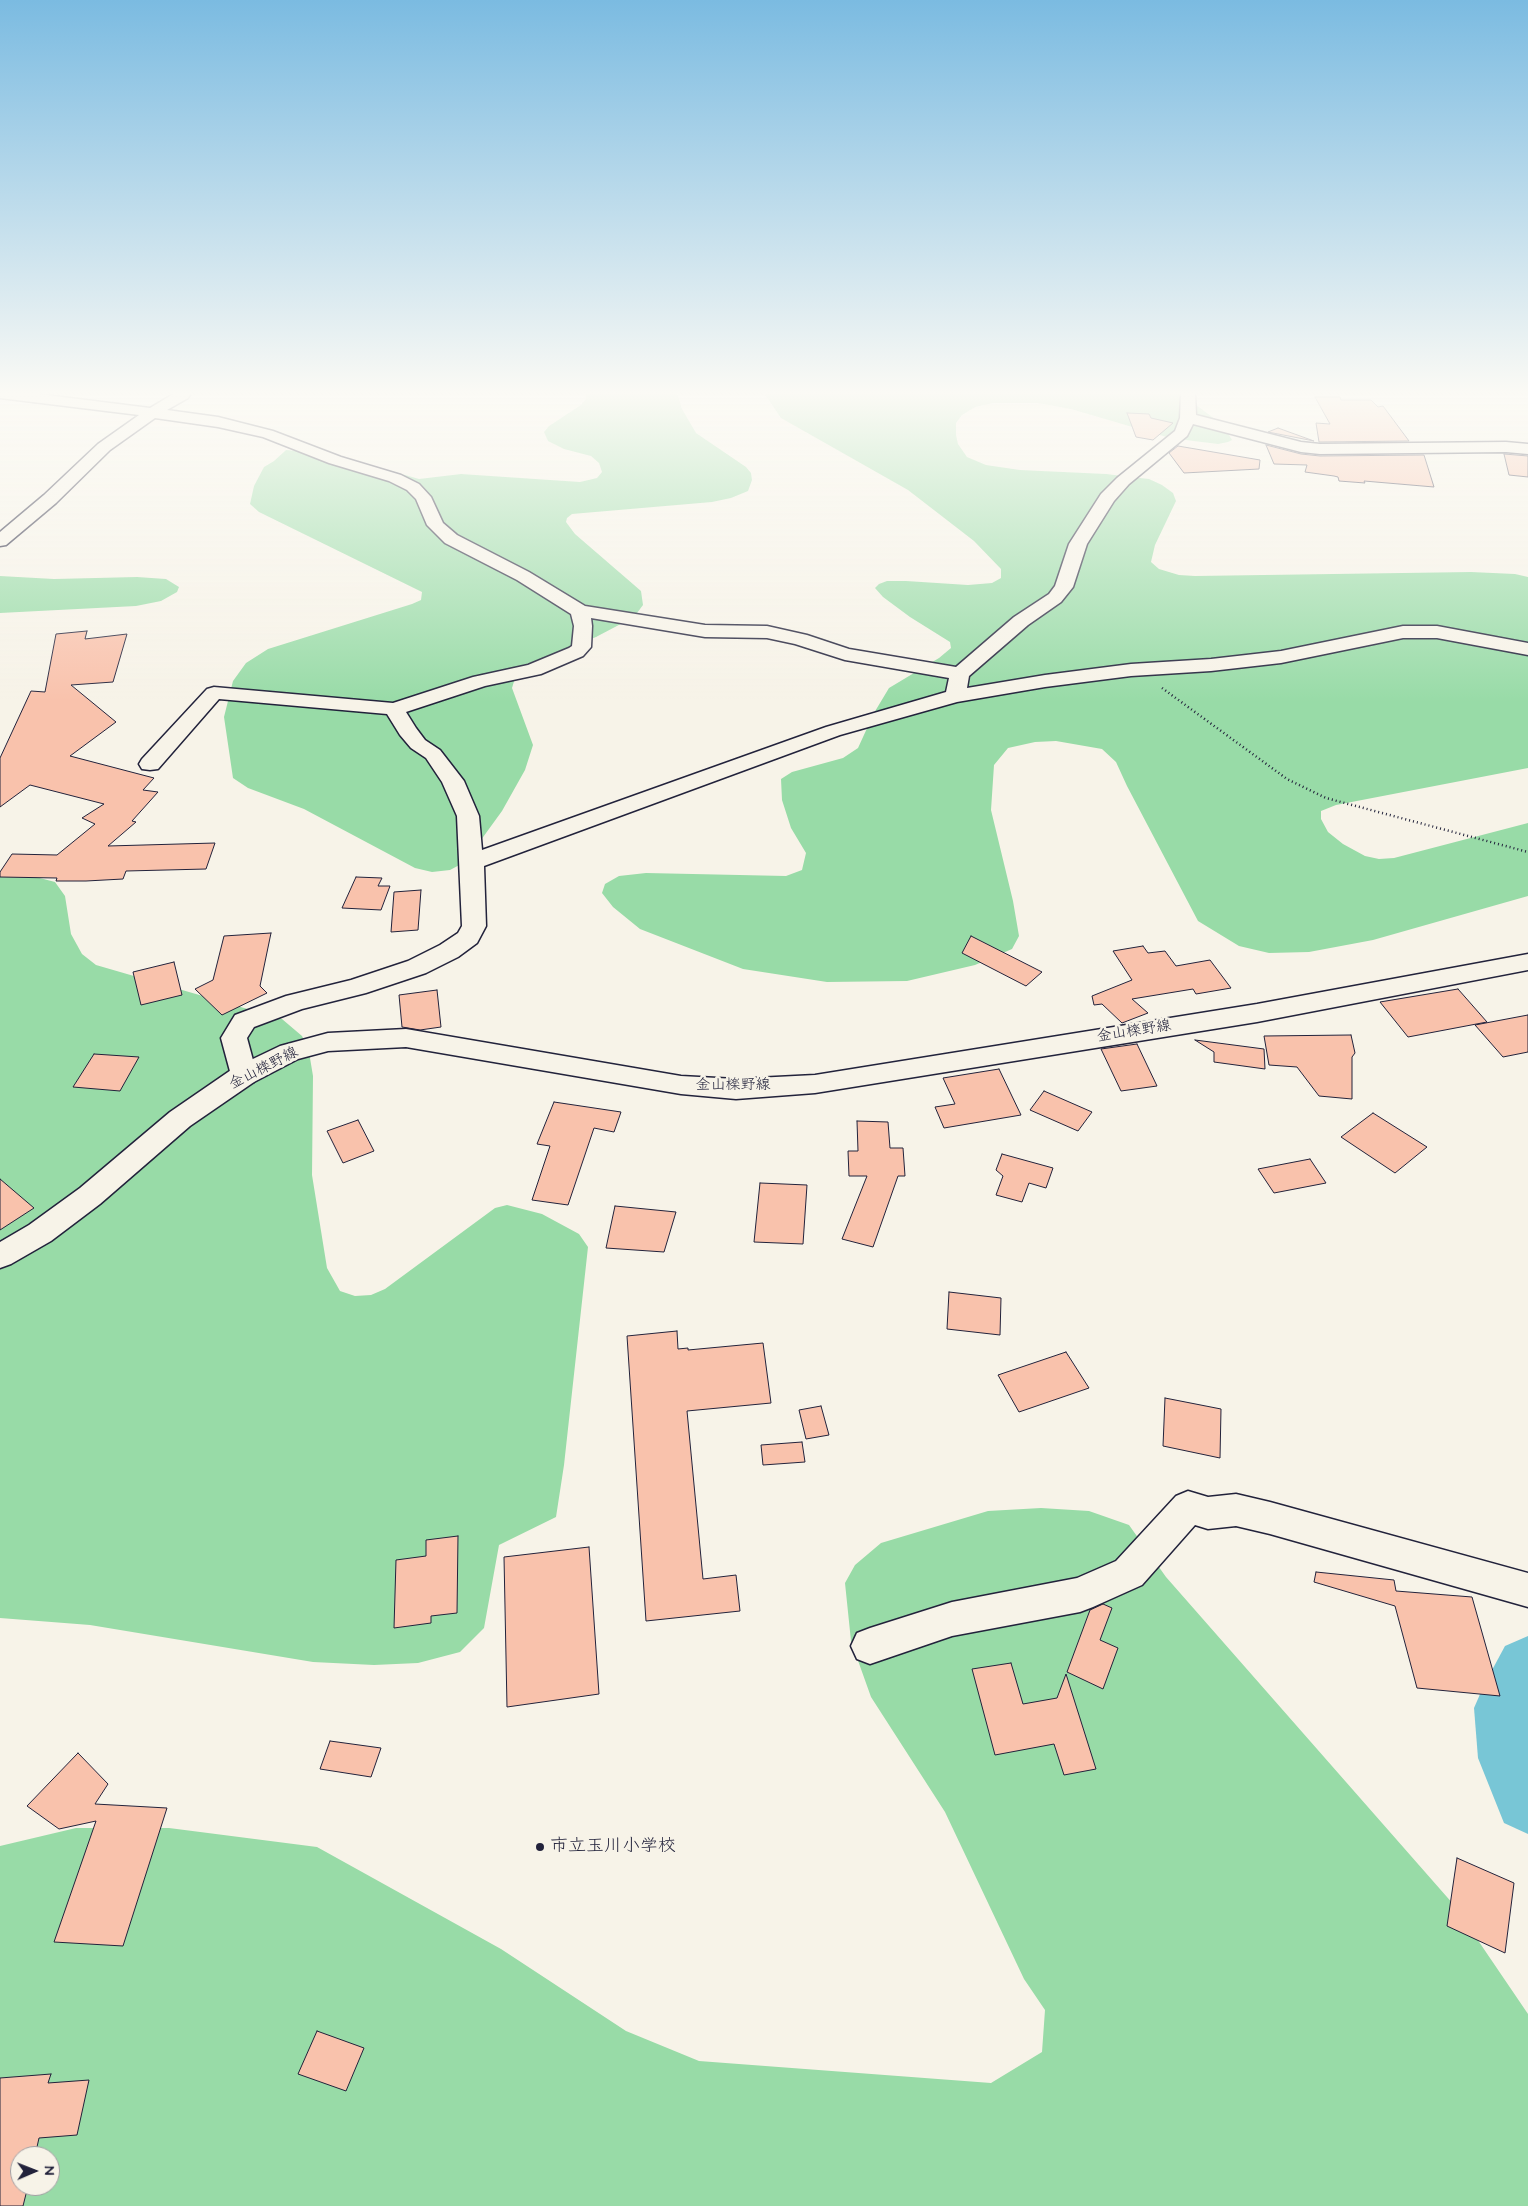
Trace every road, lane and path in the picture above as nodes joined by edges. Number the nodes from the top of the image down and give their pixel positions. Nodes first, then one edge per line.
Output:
1 (54, 496) edge
2 (421, 496) edge
3 (1110, 496) edge
4 (0, 540) edge
5 (580, 611) junction
6 (1528, 649) edge
7 (1136, 670) junction
8 (960, 674) junction
9 (955, 696) junction
10 (394, 709) junction
11 (150, 764) dead end
12 (1528, 852) edge
13 (472, 862) junction
14 (1528, 962) edge
15 (244, 1075) junction
16 (0, 1256) edge
17 (1528, 1590) edge
18 (870, 1646) dead end

1 - 4 street
2 - 5 street
3 - 8 street
5 - 8 street
5 - 10 street
6 - 7 street
7 - 9 street
7 - 12 path
8 - 9 street
9 - 13 street
10 - 11 street
10 - 13 street
13 - 15 street
14 - 15 street, 金山檪野線
15 - 16 street, 金山檪野線
17 - 18 street

